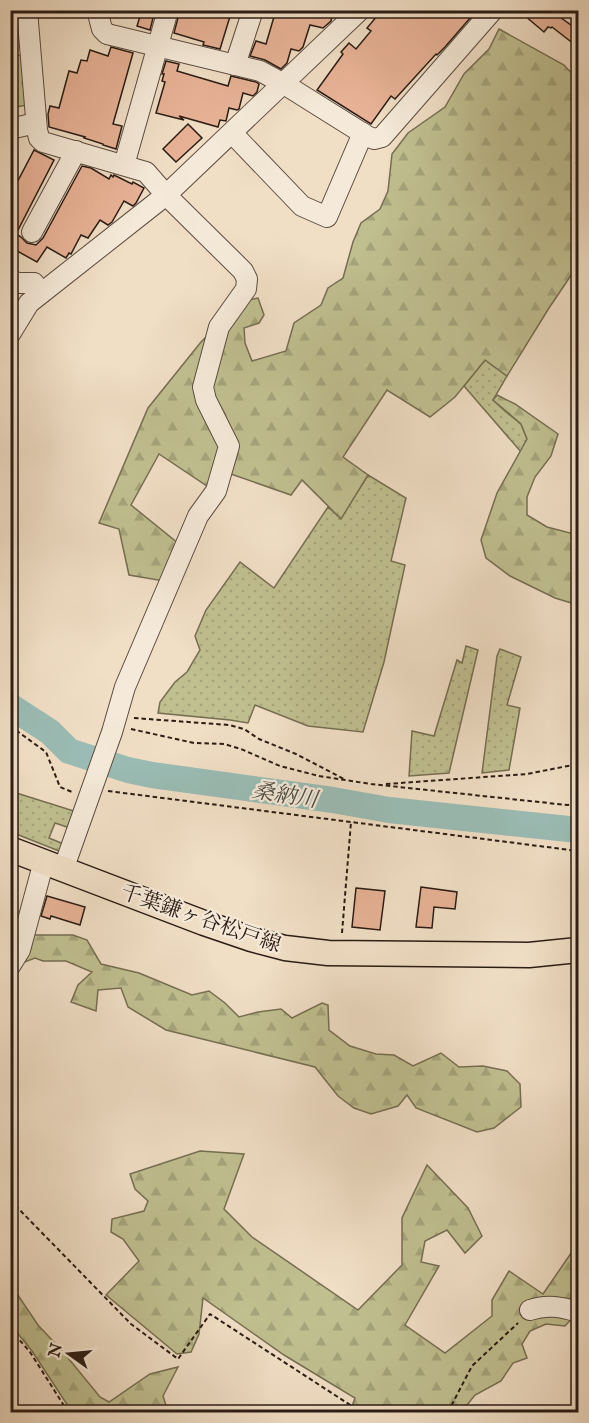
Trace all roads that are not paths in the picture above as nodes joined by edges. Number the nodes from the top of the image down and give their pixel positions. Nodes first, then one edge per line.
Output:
1 (27, 10) edge
2 (97, 10) edge
3 (168, 10) edge
4 (253, 10) edge
5 (360, 10) edge
6 (493, 10) edge
7 (157, 46) junction
8 (235, 65) junction
9 (284, 84) junction
10 (36, 123) junction
11 (10, 129) edge
12 (232, 133) junction
13 (363, 133) junction
14 (76, 152) junction
15 (124, 165) junction
16 (166, 195) junction
17 (32, 232) dead end
18 (10, 279) edge
19 (41, 293) junction
20 (10, 334) edge
21 (10, 849) edge
22 (53, 866) junction
23 (579, 950) edge
24 (10, 966) edge
25 (530, 1310) road end
26 (579, 1312) edge

1 - 10 street
2 - 7 street
3 - 7 street
4 - 8 street
5 - 9 street
6 - 13 street
7 - 8 street
7 - 15 street
8 - 9 street
9 - 12 street
9 - 13 street
10 - 11 street
10 - 14 street
12 - 13 street
12 - 16 street
14 - 15 street
14 - 17 street
15 - 16 street
16 - 19 street
16 - 22 street
18 - 19 street
19 - 20 street
21 - 22 main road, 千葉鎌ヶ谷松戸線
22 - 23 main road, 千葉鎌ヶ谷松戸線
22 - 24 street
25 - 26 street

